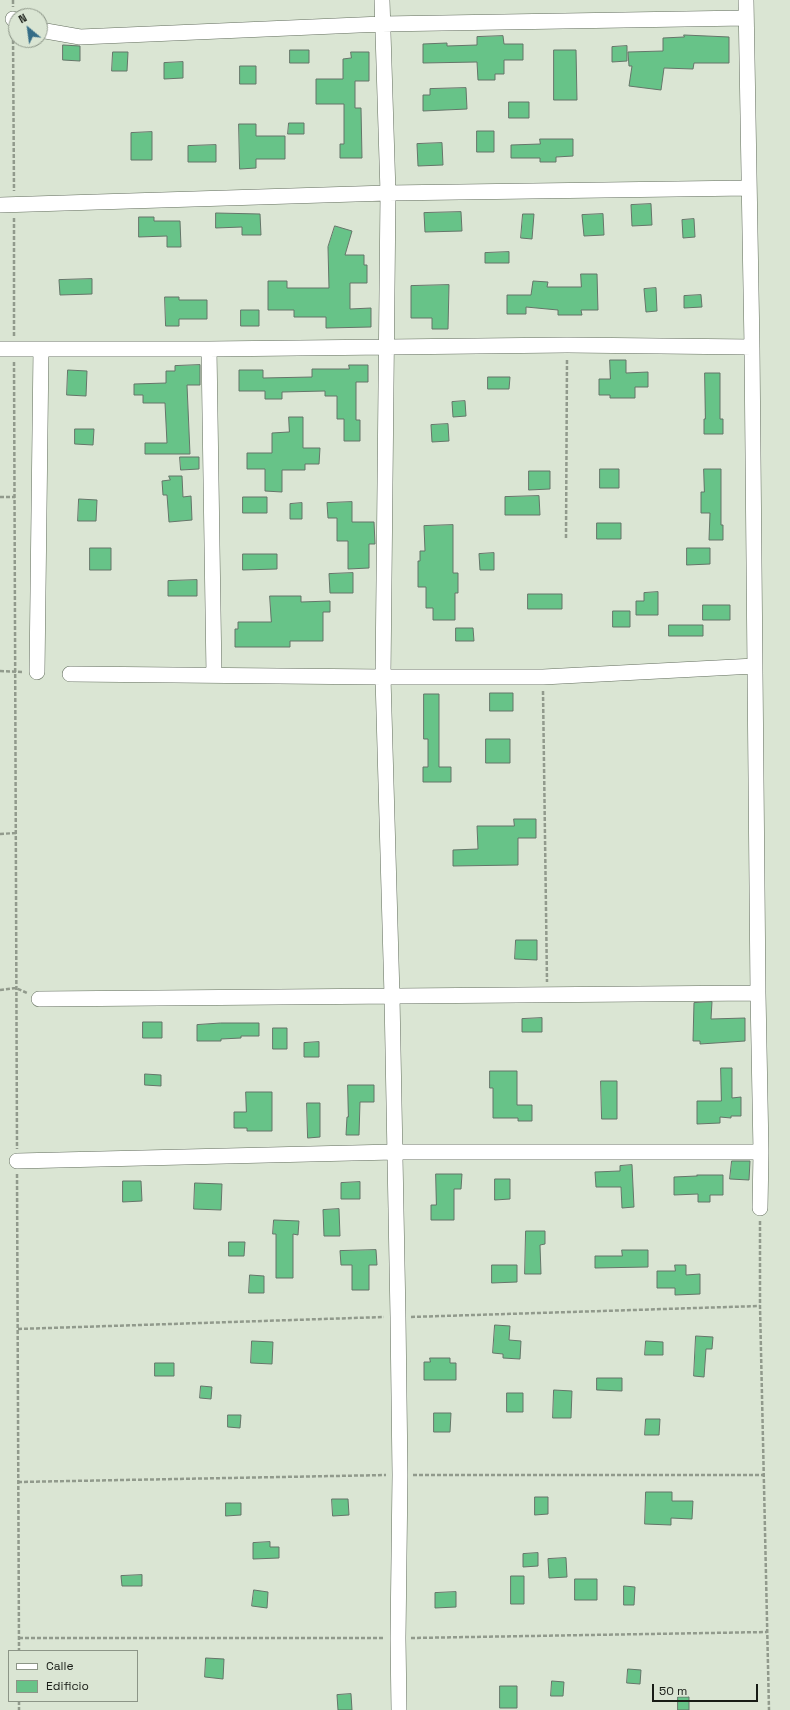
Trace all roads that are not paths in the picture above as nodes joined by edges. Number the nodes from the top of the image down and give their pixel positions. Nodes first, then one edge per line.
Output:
1 (382, 0) edge
2 (746, 0) edge
3 (746, 18) junction
4 (382, 24) junction
5 (48, 31) edge
6 (749, 188) junction
7 (388, 193) junction
8 (7, 205) edge
9 (386, 347) junction
10 (752, 347) junction
11 (7, 349) edge
12 (41, 349) junction
13 (209, 349) junction
14 (755, 666) junction
15 (37, 672) dead end
16 (70, 674) dead end
17 (214, 675) junction
18 (383, 677) junction
19 (758, 993) junction
20 (392, 996) junction
21 (38, 998) road end
22 (394, 1152) junction
23 (761, 1152) junction
24 (17, 1161) road end
25 (760, 1208) road end
26 (399, 1710) edge

1 - 4 street
2 - 3 street
3 - 4 street
3 - 6 street
4 - 5 street
4 - 7 street
6 - 7 street
6 - 10 street
7 - 8 street
7 - 9 street
9 - 10 street
9 - 13 street
9 - 18 street
10 - 14 street
11 - 12 street
12 - 13 street
12 - 15 street
13 - 17 street
14 - 18 street
14 - 19 street
16 - 17 street
17 - 18 street
18 - 20 street
19 - 20 street
19 - 23 street
20 - 21 street
20 - 22 street
22 - 23 street
22 - 24 street
22 - 26 street
23 - 25 street

